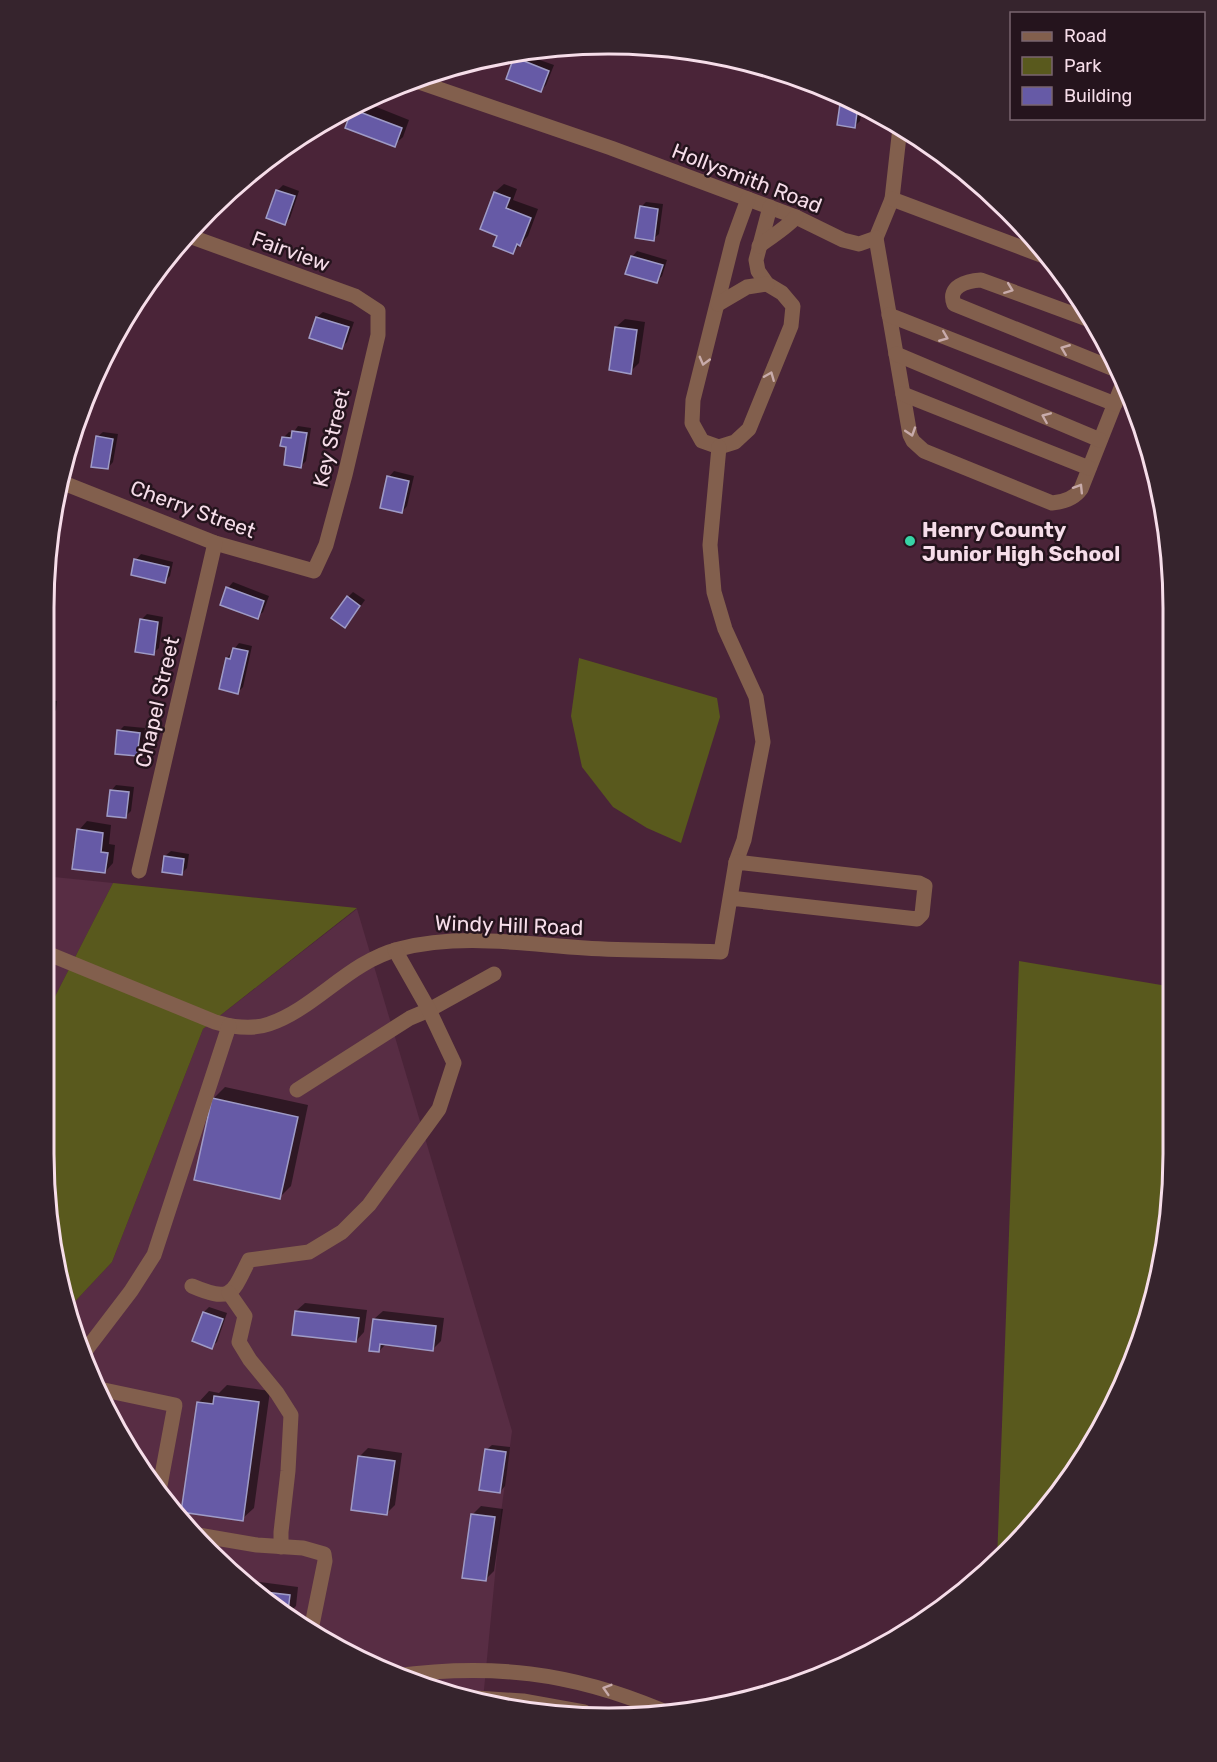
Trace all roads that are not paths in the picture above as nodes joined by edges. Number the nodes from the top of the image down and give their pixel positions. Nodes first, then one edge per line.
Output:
1 (426, 84) edge
2 (899, 136) edge
3 (747, 199) junction
4 (892, 200) junction
5 (770, 207) junction
6 (796, 217) junction
7 (876, 238) junction
8 (196, 239) edge
9 (759, 246) junction
10 (1032, 252) edge
11 (767, 284) junction
12 (718, 304) junction
13 (378, 310) joint
14 (889, 315) junction
15 (1080, 316) edge
16 (896, 354) junction
17 (1108, 366) edge
18 (1119, 392) edge
19 (903, 393) junction
20 (1115, 404) junction
21 (1100, 440) junction
22 (719, 447) junction
23 (1089, 468) junction
24 (68, 485) edge
25 (216, 543) junction
26 (314, 572) joint
27 (736, 862) junction
28 (139, 871) dead end
29 (730, 898) junction
30 (395, 950) junction
31 (54, 956) edge
32 (494, 974) dead end
33 (429, 1010) junction
34 (229, 1026) junction
35 (297, 1090) dead end
36 (192, 1286) dead end
37 (228, 1293) junction
38 (89, 1347) edge
39 (107, 1391) edge
40 (161, 1480) edge
41 (215, 1545) edge
42 (281, 1547) junction
43 (312, 1623) edge
44 (417, 1674) edge
45 (651, 1706) edge

1 - 3 street, Hollysmith Road
2 - 4 street
3 - 5 street, Hollysmith Road
3 - 12 street
4 - 7 street
4 - 10 street
5 - 6 street, Hollysmith Road
5 - 9 street
6 - 7 street, Hollysmith Road
6 - 9 street
7 - 14 street
8 - 13 street, Fairview
9 - 11 street
11 - 12 street
22 -> 11 street
12 -> 22 street
13 - 26 street, Key Street
14 - 16 street
14 -> 20 street
17 -> 15 street
16 - 19 street
21 -> 16 street
18 - 20 street
19 - 23 street
19 -> 23 street
20 - 21 street
21 - 23 street
22 - 27 street
24 - 25 street, Cherry Street
25 - 26 street, Cherry Street
25 - 28 street, Chapel Street
27 - 29 street
27 - 29 street
29 - 30 street, Windy Hill Road
30 - 33 street
30 - 34 street, Windy Hill Road
31 - 34 street, Windy Hill Road
32 - 33 street
33 - 35 street
33 - 37 street
34 - 38 street
36 - 37 street
37 - 42 street
39 - 40 street
41 - 42 street
42 - 43 street
45 -> 44 street

